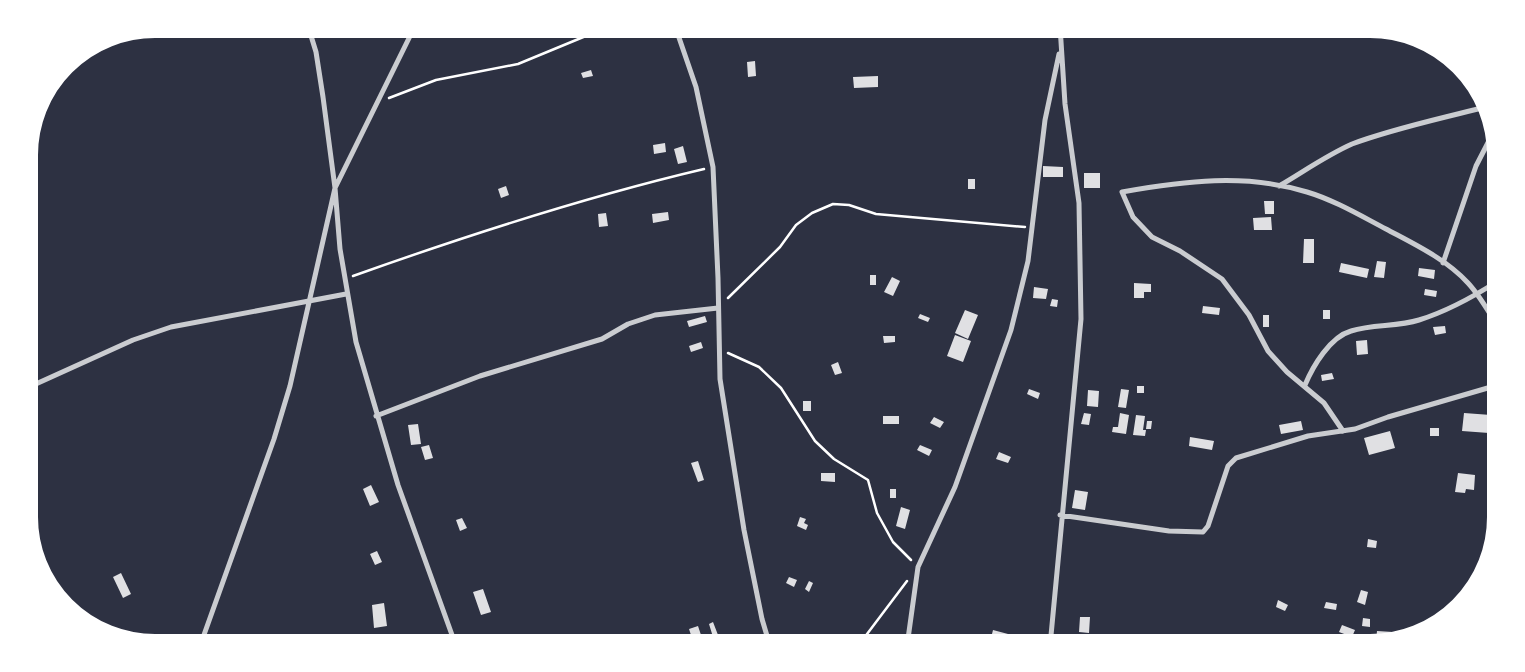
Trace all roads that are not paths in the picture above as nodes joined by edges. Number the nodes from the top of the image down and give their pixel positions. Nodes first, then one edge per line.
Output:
1 (311, 35) edge
2 (410, 35) edge
3 (679, 35) edge
4 (1060, 35) edge
5 (1060, 49) junction
6 (1481, 108) edge
7 (1489, 141) edge
8 (1279, 186) junction
9 (336, 188) junction
10 (1443, 263) junction
11 (1490, 286) edge
12 (346, 294) junction
13 (1477, 294) junction
14 (310, 300) junction
15 (718, 308) junction
16 (1490, 314) edge
17 (35, 384) edge
18 (1305, 385) junction
19 (1490, 387) edge
20 (376, 416) junction
21 (1343, 432) junction
22 (1060, 515) junction
23 (203, 637) edge
24 (453, 637) edge
25 (767, 637) edge
26 (908, 637) edge
27 (1051, 637) edge

1 - 9 street
2 - 9 street
3 - 15 street
4 - 5 street
5 - 22 street
5 - 26 street
6 - 8 street
7 - 10 street
8 - 10 street
8 - 18 street
9 - 12 street
9 - 14 street
10 - 13 street
11 - 13 street
12 - 14 street
12 - 20 street
13 - 16 street
13 - 18 street
14 - 17 street
14 - 23 street
15 - 20 street
15 - 25 street
18 - 21 street
19 - 21 street
20 - 24 street
21 - 22 street
22 - 27 street

